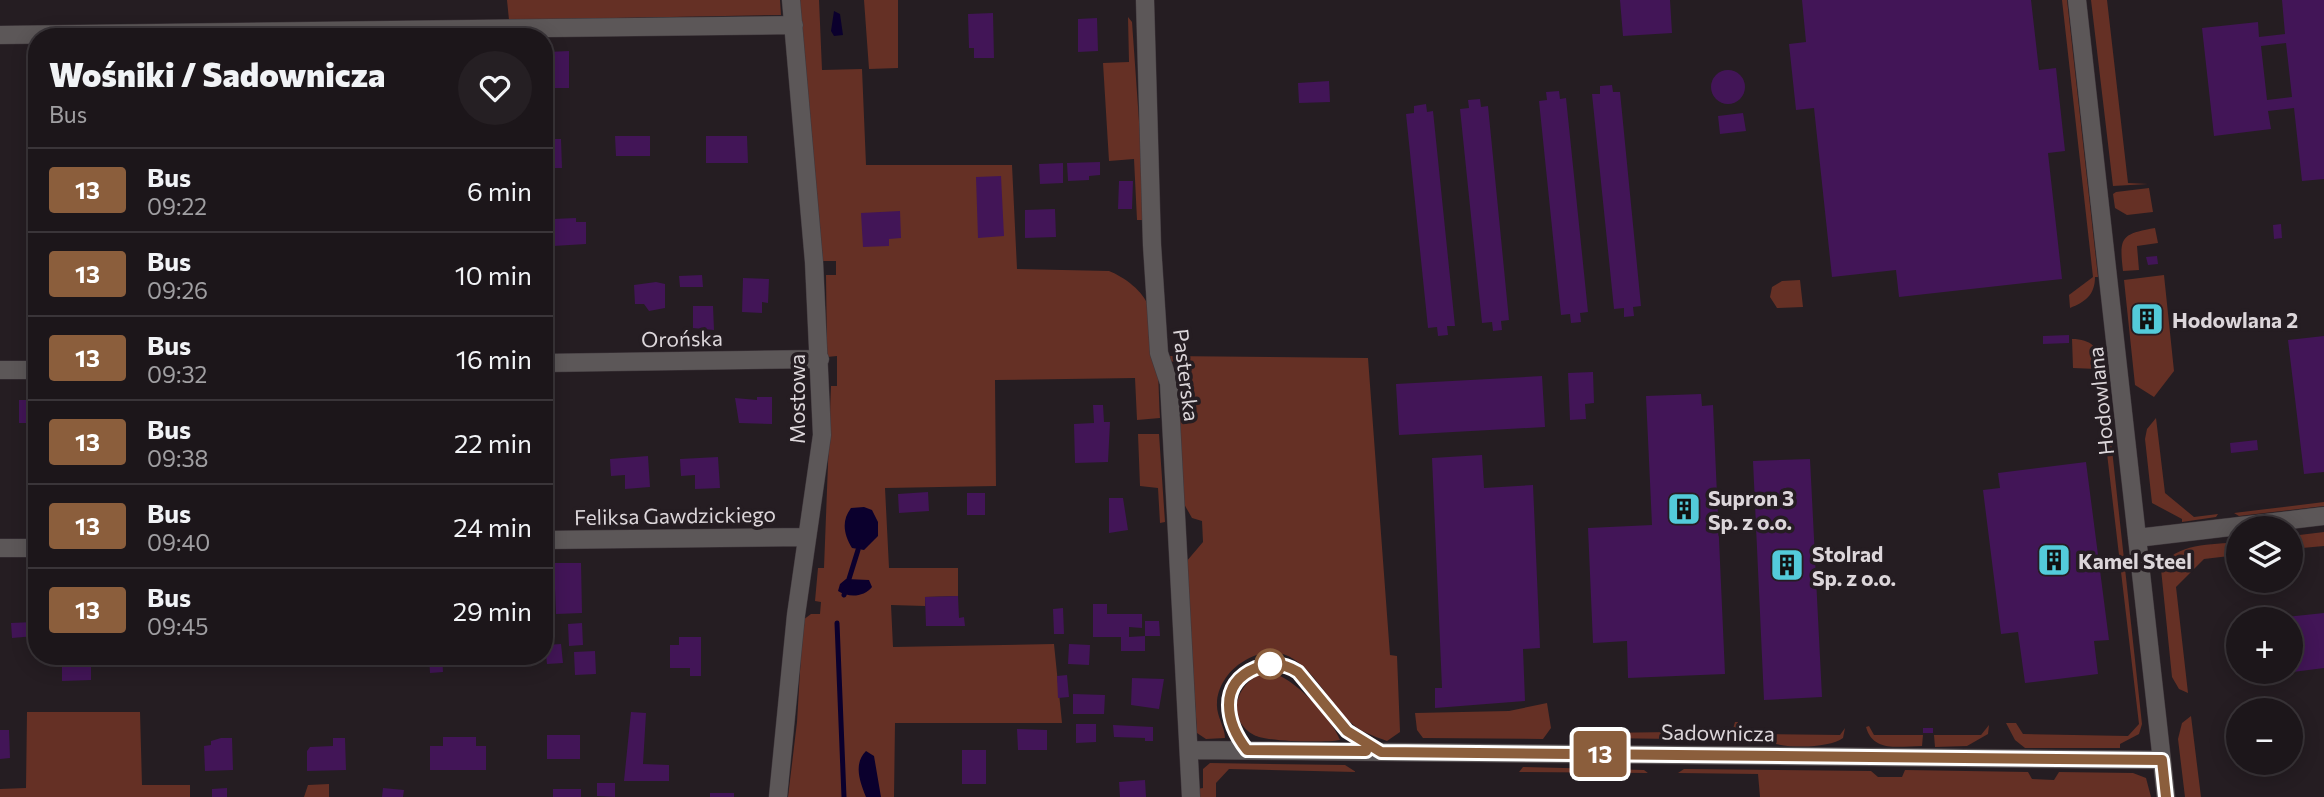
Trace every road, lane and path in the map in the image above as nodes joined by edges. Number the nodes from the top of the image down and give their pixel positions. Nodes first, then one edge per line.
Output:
1 (791, 0) edge
2 (1145, 0) edge
3 (2077, 0) edge
4 (793, 25) junction
5 (553, 28) edge
6 (0, 35) edge
7 (28, 35) edge
8 (820, 359) junction
9 (553, 363) edge
10 (0, 370) edge
11 (28, 370) edge
12 (2324, 516) edge
13 (806, 537) junction
14 (2137, 538) junction
15 (553, 540) edge
16 (0, 548) edge
17 (28, 548) edge
18 (1189, 750) junction
19 (2162, 760) junction
20 (778, 797) edge
21 (1191, 797) edge
22 (2166, 797) edge

1 - 4 street, Mostowa
2 - 18 street, Pasterska
3 - 14 street, Hodowlana
4 - 5 street
4 - 8 street, Mostowa
6 - 7 street
8 - 9 street, Orońska
8 - 13 street, Mostowa
10 - 11 street
12 - 14 street
13 - 15 street, Feliksa Gawdzickiego
13 - 20 street, Mostowa
14 - 19 street, Hodowlana
16 - 17 street
18 - 19 street, Sadownicza
18 - 21 street, Pasterska
19 - 22 street, Hodowlana

